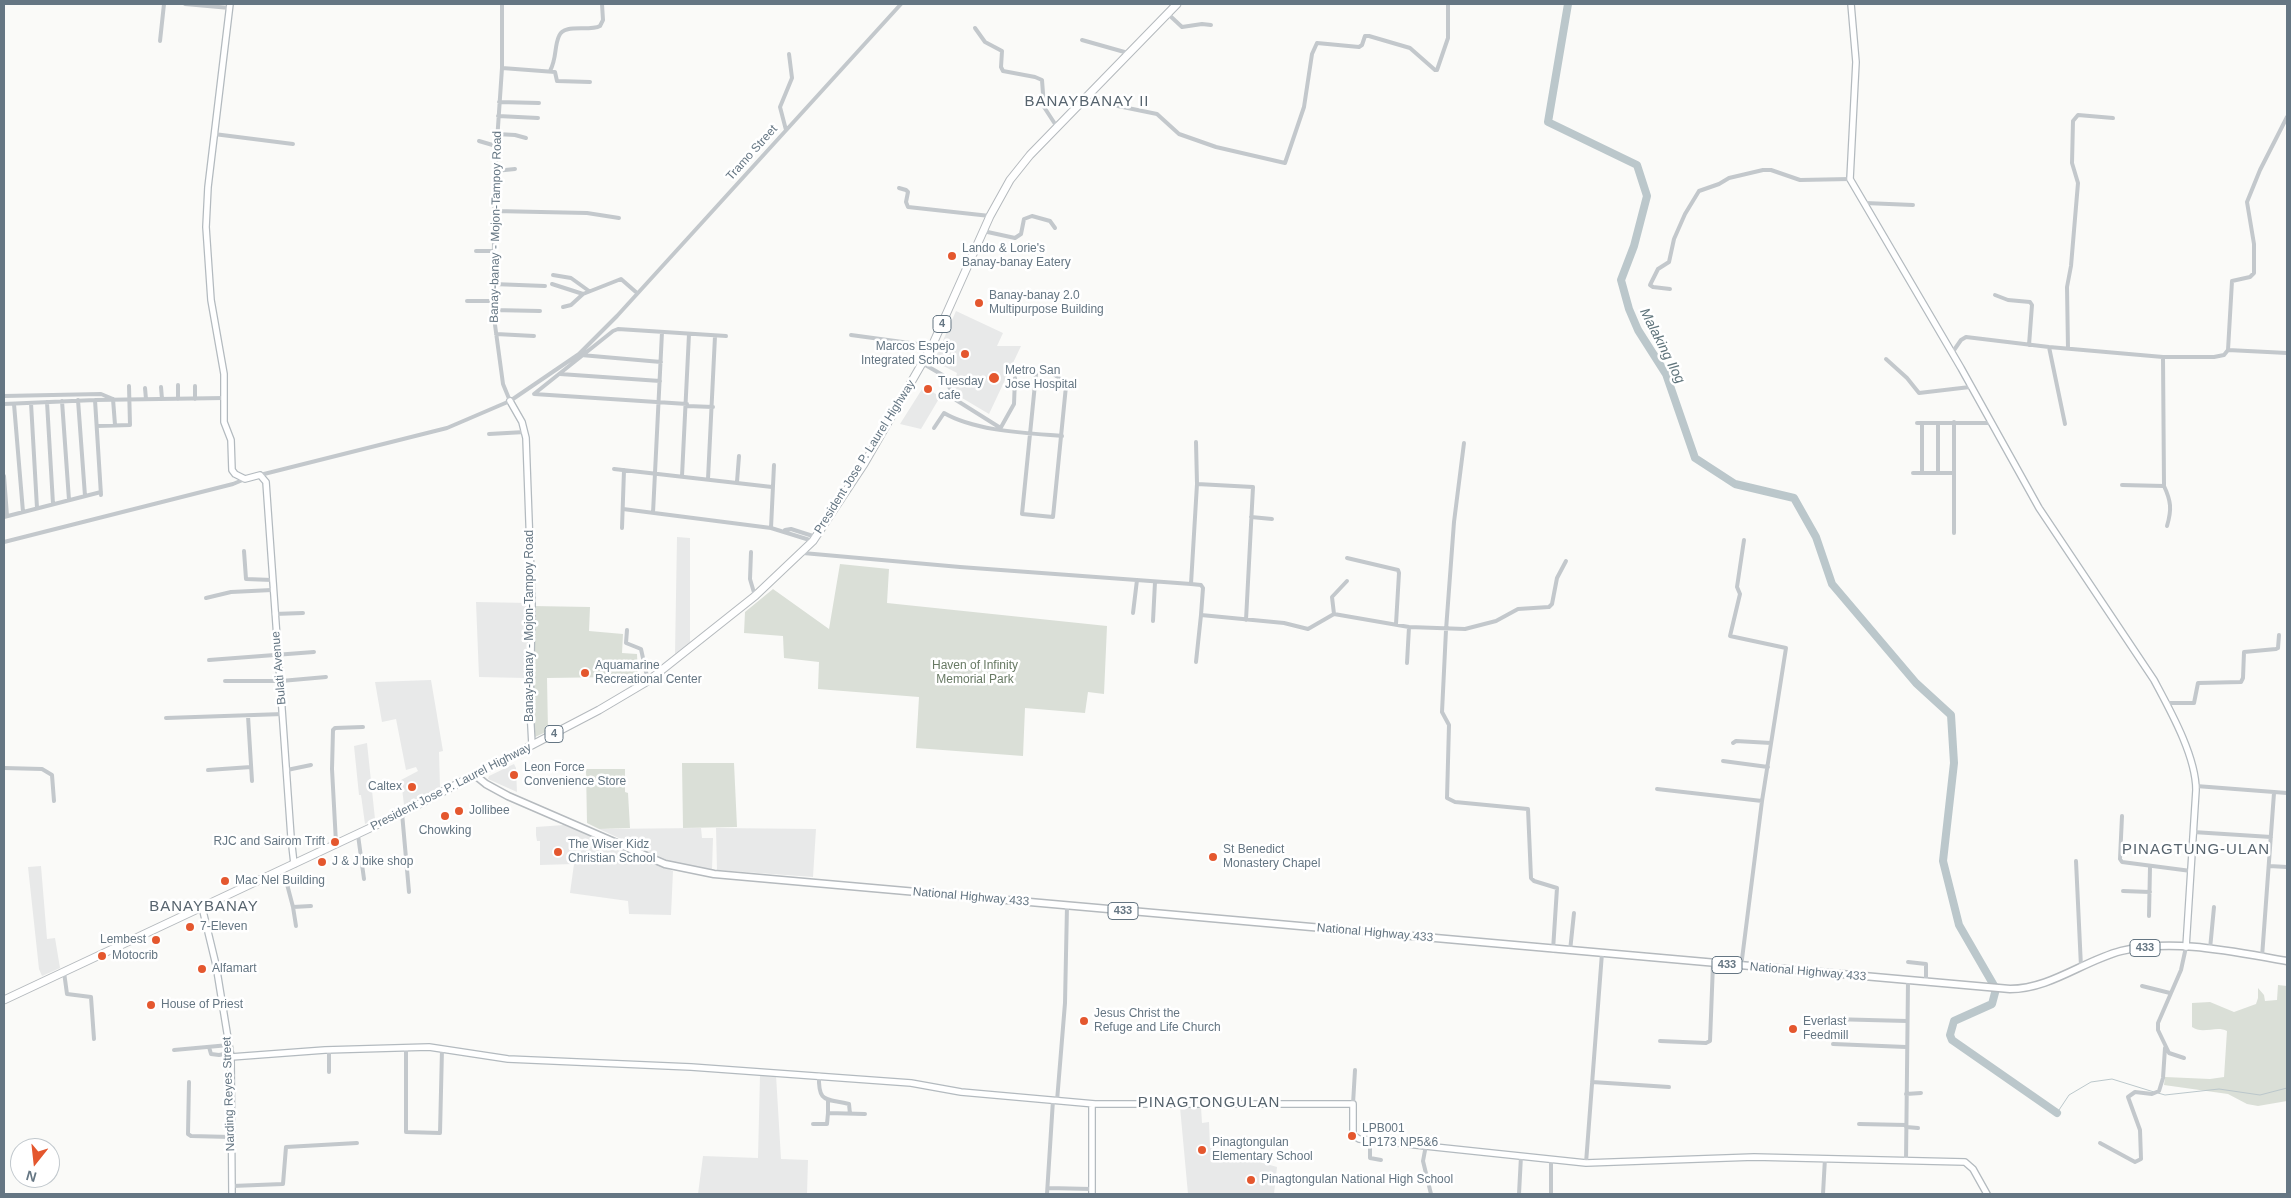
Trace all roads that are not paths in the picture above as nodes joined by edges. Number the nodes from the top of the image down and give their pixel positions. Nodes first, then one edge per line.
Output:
1 (164, 4) edge
2 (185, 4) edge
3 (502, 4) edge
4 (602, 4) edge
5 (902, 4) edge
6 (1177, 4) edge
7 (1448, 4) edge
8 (1851, 4) edge
9 (230, 6) edge
10 (1167, 14) junction
11 (1212, 25) dead end
12 (975, 28) dead end
13 (1082, 40) dead end
14 (160, 42) dead end
15 (1128, 53) junction
16 (789, 54) dead end
17 (502, 68) junction
18 (550, 72) junction
19 (590, 82) dead end
20 (1088, 95) junction
21 (499, 102) junction
22 (540, 102) dead end
23 (498, 116) junction
24 (2287, 117) edge
25 (538, 118) dead end
26 (2113, 118) dead end
27 (1057, 127) junction
28 (786, 130) junction
29 (214, 134) junction
30 (497, 134) junction
31 (526, 138) dead end
32 (479, 141) dead end
33 (293, 144) dead end
34 (496, 146) junction
35 (515, 170) dead end
36 (495, 172) junction
37 (1850, 180) junction
38 (899, 188) dead end
39 (1862, 203) junction
40 (1913, 205) dead end
41 (495, 211) junction
42 (990, 216) junction
43 (619, 218) dead end
44 (1055, 228) dead end
45 (982, 231) junction
46 (494, 251) junction
47 (476, 252) dead end
48 (553, 275) dead end
49 (494, 284) junction
50 (552, 284) dead end
51 (545, 286) dead end
52 (1670, 289) dead end
53 (589, 290) junction
54 (637, 293) junction
55 (583, 294) junction
56 (1995, 295) dead end
57 (467, 301) dead end
58 (493, 301) junction
59 (563, 307) dead end
60 (493, 310) junction
61 (540, 311) dead end
62 (662, 332) junction
63 (496, 334) junction
64 (689, 334) junction
65 (851, 335) dead end
66 (534, 336) dead end
67 (715, 336) junction
68 (726, 336) dead end
69 (2029, 345) junction
70 (932, 346) junction
71 (2049, 347) junction
72 (2068, 349) junction
73 (2228, 350) junction
74 (1952, 353) junction
75 (2287, 353) edge
76 (582, 355) junction
77 (2163, 357) junction
78 (1886, 359) dead end
79 (661, 362) junction
80 (922, 363) junction
81 (560, 374) junction
82 (1015, 378) dead end
83 (660, 382) junction
84 (178, 385) dead end
85 (129, 386) dead end
86 (195, 386) dead end
87 (161, 387) dead end
88 (1970, 387) junction
89 (145, 388) dead end
90 (4, 396) edge
91 (224, 398) junction
92 (113, 399) junction
93 (129, 399) junction
94 (146, 399) junction
95 (162, 399) junction
96 (178, 399) junction
97 (195, 399) junction
98 (78, 400) junction
99 (94, 400) junction
100 (62, 401) junction
101 (510, 401) junction
102 (47, 402) junction
103 (31, 403) junction
104 (659, 403) junction
105 (4, 404) edge
106 (14, 404) junction
107 (687, 405) junction
108 (713, 407) junction
109 (1954, 422) junction
110 (1938, 423) junction
111 (1991, 423) junction
112 (2065, 424) dead end
113 (115, 425) junction
114 (96, 426) junction
115 (934, 428) dead end
116 (1000, 429) junction
117 (525, 432) junction
118 (1029, 433) junction
119 (488, 434) dead end
120 (1062, 436) junction
121 (1196, 442) dead end
122 (1464, 443) dead end
123 (739, 456) dead end
124 (774, 465) dead end
125 (614, 469) dead end
126 (624, 470) junction
127 (1913, 473) dead end
128 (1922, 473) junction
129 (1938, 473) junction
130 (1954, 473) junction
131 (656, 474) junction
132 (260, 475) junction
133 (4, 476) edge
134 (682, 476) junction
135 (245, 479) junction
136 (708, 479) junction
137 (737, 482) junction
138 (1197, 484) junction
139 (2122, 485) dead end
140 (2164, 486) junction
141 (772, 487) junction
142 (85, 496) junction
143 (69, 500) junction
144 (53, 504) junction
145 (37, 508) junction
146 (623, 509) junction
147 (23, 512) junction
148 (653, 513) junction
149 (5, 517) edge
150 (1251, 517) junction
151 (1272, 519) dead end
152 (2167, 526) dead end
153 (622, 528) dead end
154 (771, 528) junction
155 (1954, 533) dead end
156 (815, 539) junction
157 (1744, 540) dead end
158 (4, 542) edge
159 (244, 552) dead end
160 (751, 552) dead end
161 (803, 553) junction
162 (1347, 558) dead end
163 (1566, 560) dead end
164 (272, 580) junction
165 (1137, 580) junction
166 (1347, 580) dead end
167 (1155, 582) junction
168 (1191, 584) junction
169 (272, 590) junction
170 (755, 596) junction
171 (206, 598) dead end
172 (303, 613) dead end
173 (1134, 613) dead end
174 (274, 614) junction
175 (1334, 614) junction
176 (1201, 615) junction
177 (1246, 620) junction
178 (1153, 621) dead end
179 (1396, 624) junction
180 (1409, 627) junction
181 (627, 630) dead end
182 (1446, 630) junction
183 (2279, 635) dead end
184 (314, 652) dead end
185 (278, 656) junction
186 (210, 660) dead end
187 (1196, 662) dead end
188 (1407, 663) dead end
189 (326, 677) dead end
190 (225, 681) dead end
191 (281, 681) junction
192 (648, 681) junction
193 (2166, 703) junction
194 (283, 714) junction
195 (248, 716) junction
196 (166, 718) dead end
197 (363, 727) dead end
198 (1733, 743) dead end
199 (1771, 743) junction
200 (532, 745) junction
201 (1723, 761) dead end
202 (311, 764) dead end
203 (251, 767) junction
204 (1768, 767) junction
205 (4, 768) edge
206 (208, 770) dead end
207 (287, 770) junction
208 (475, 775) junction
209 (252, 781) dead end
210 (2196, 786) junction
211 (1657, 789) dead end
212 (2274, 793) junction
213 (2287, 793) edge
214 (54, 801) dead end
215 (1762, 802) junction
216 (402, 813) junction
217 (2122, 816) dead end
218 (2193, 832) junction
219 (358, 835) junction
220 (2271, 837) junction
221 (336, 844) junction
222 (2076, 861) dead end
223 (294, 864) junction
224 (2150, 866) junction
225 (2269, 866) junction
226 (2287, 867) edge
227 (283, 869) junction
228 (2191, 871) junction
229 (364, 878) dead end
230 (2123, 891) dead end
231 (409, 892) dead end
232 (2150, 892) junction
233 (311, 906) dead end
234 (1067, 906) junction
235 (202, 907) junction
236 (293, 907) junction
237 (2214, 907) dead end
238 (1574, 913) dead end
239 (2149, 916) dead end
240 (296, 926) dead end
241 (2186, 947) junction
242 (1553, 950) junction
243 (2210, 950) junction
244 (1570, 951) junction
245 (1602, 954) junction
246 (2262, 957) junction
247 (2287, 961) edge
248 (1908, 962) dead end
249 (1713, 964) junction
250 (1742, 967) junction
251 (2081, 967) junction
252 (64, 972) junction
253 (1908, 980) junction
254 (1926, 982) junction
255 (2142, 986) dead end
256 (2170, 993) junction
257 (4, 1000) edge
258 (1830, 1019) dead end
259 (1907, 1021) junction
260 (94, 1039) dead end
261 (1660, 1041) dead end
262 (1833, 1044) dead end
263 (229, 1045) junction
264 (209, 1047) junction
265 (406, 1047) junction
266 (1906, 1047) junction
267 (442, 1048) junction
268 (2165, 1048) junction
269 (174, 1050) dead end
270 (329, 1050) junction
271 (231, 1055) junction
272 (2184, 1058) dead end
273 (1355, 1070) dead end
274 (329, 1072) dead end
275 (820, 1075) junction
276 (189, 1082) dead end
277 (1592, 1082) junction
278 (1669, 1087) dead end
279 (1921, 1093) dead end
280 (1906, 1094) junction
281 (828, 1100) junction
282 (1055, 1100) junction
283 (1092, 1104) junction
284 (1353, 1104) junction
285 (828, 1113) junction
286 (850, 1114) junction
287 (865, 1114) dead end
288 (813, 1124) dead end
289 (1859, 1124) dead end
290 (1906, 1126) junction
291 (1918, 1128) dead end
292 (231, 1137) junction
293 (1370, 1140) junction
294 (2100, 1143) dead end
295 (357, 1144) dead end
296 (1426, 1145) junction
297 (1521, 1156) junction
298 (1551, 1158) junction
299 (1825, 1158) junction
300 (1381, 1160) dead end
301 (1906, 1161) junction
302 (1586, 1163) junction
303 (232, 1186) junction
304 (1048, 1188) junction
305 (1091, 1192) edge
306 (232, 1194) edge
307 (1048, 1194) edge
308 (1431, 1194) edge
309 (1519, 1194) edge
310 (1551, 1194) edge
311 (1823, 1194) edge
312 (1987, 1194) edge

1 - 14 street
2 - 9 street
3 - 17 street, Banay-banay - Mojon-Tampoy Road
4 - 18 street
5 - 28 street, Tramo Street
6 - 10 highway, President Jose P. Laurel Highway / 4
7 - 20 street
8 - 37 street
9 - 29 street
10 - 11 street
10 - 15 highway, President Jose P. Laurel Highway / 4
12 - 27 street
13 - 15 street
15 - 20 highway, President Jose P. Laurel Highway / 4
16 - 28 street
17 - 18 street
17 - 21 street, Banay-banay - Mojon-Tampoy Road
18 - 19 street
20 - 27 highway, President Jose P. Laurel Highway / 4
21 - 22 street
21 - 23 street, Banay-banay - Mojon-Tampoy Road
23 - 25 street
23 - 30 street, Banay-banay - Mojon-Tampoy Road
24 - 73 street
26 - 72 street
27 - 42 highway, President Jose P. Laurel Highway / 4
28 - 54 street, Tramo Street
29 - 33 street
29 - 91 street
30 - 31 street
30 - 34 street, Banay-banay - Mojon-Tampoy Road
32 - 34 street
34 - 36 street, Banay-banay - Mojon-Tampoy Road
35 - 36 street
36 - 41 street, Banay-banay - Mojon-Tampoy Road
37 - 39 street
37 - 52 street
38 - 42 street
39 - 40 street
39 - 74 street
41 - 43 street
41 - 46 street, Banay-banay - Mojon-Tampoy Road
42 - 45 highway, President Jose P. Laurel Highway / 4
44 - 45 street
45 - 70 highway, President Jose P. Laurel Highway / 4
46 - 47 street
46 - 49 street, Banay-banay - Mojon-Tampoy Road
48 - 53 street
49 - 51 street
49 - 58 street, Banay-banay - Mojon-Tampoy Road
50 - 55 street
53 - 54 street
53 - 55 street
54 - 101 street, Tramo Street
55 - 59 street
56 - 69 street
57 - 58 street
58 - 60 street, Banay-banay - Mojon-Tampoy Road
60 - 61 street
60 - 63 street, Banay-banay - Mojon-Tampoy Road
62 - 64 street
62 - 76 street
62 - 79 street
63 - 66 street
63 - 101 street, Banay-banay - Mojon-Tampoy Road
64 - 67 street
64 - 107 street
65 - 70 street
67 - 68 street
67 - 108 street
69 - 71 street
69 - 74 street
70 - 80 highway, President Jose P. Laurel Highway / 4
71 - 72 street
71 - 112 street
72 - 77 street
73 - 75 street
73 - 77 street
74 - 88 street
76 - 79 street
76 - 81 street
77 - 140 street
78 - 88 street
79 - 83 street
80 - 116 street
80 - 156 highway, President Jose P. Laurel Highway / 4
81 - 83 street
81 - 104 street
82 - 116 street
83 - 104 street
84 - 96 street
85 - 93 street
86 - 97 street
87 - 95 street
88 - 111 street
89 - 94 street
90 - 92 street
91 - 97 street
91 - 135 street
92 - 93 street
92 - 99 street
92 - 113 street
93 - 94 street
93 - 113 street
94 - 95 street
95 - 96 street
96 - 97 street
98 - 99 street
98 - 100 street
98 - 142 street
99 - 114 street
100 - 102 street
100 - 143 street
101 - 117 street, Banay-banay - Mojon-Tampoy Road
101 - 132 street, Tramo Street
102 - 103 street
102 - 144 street
103 - 106 street
103 - 145 street
104 - 107 street
104 - 131 street
105 - 106 street
106 - 147 street
107 - 108 street
107 - 134 street
108 - 136 street
109 - 110 street
109 - 111 street
109 - 130 street
110 - 128 street
110 - 129 street
111 - 193 street
113 - 114 street
114 - 142 street
115 - 116 street
116 - 118 street
117 - 119 street
117 - 200 street, Banay-banay - Mojon-Tampoy Road
118 - 120 street
118 - 120 street
118 - 120 street
121 - 138 street
122 - 182 street
123 - 137 street
124 - 141 street
125 - 126 street
126 - 131 street
126 - 146 street
127 - 128 street
128 - 129 street
129 - 130 street
130 - 155 street
131 - 134 street
131 - 148 street
132 - 135 street
132 - 164 street, Bulati Avenue
133 - 149 street
134 - 136 street
135 - 158 street
136 - 137 street
137 - 141 street
138 - 150 street
138 - 168 street
139 - 140 street
140 - 152 street
141 - 154 street
142 - 143 street
143 - 144 street
144 - 145 street
145 - 147 street
146 - 148 street
146 - 153 street
147 - 149 street
148 - 154 street
150 - 151 street
150 - 177 street
154 - 156 street
156 - 161 highway, President Jose P. Laurel Highway / 4
157 - 199 street
159 - 164 street
160 - 170 street
161 - 165 street
161 - 170 highway, President Jose P. Laurel Highway / 4
162 - 179 street
163 - 182 street
164 - 169 street, Bulati Avenue
165 - 167 street
165 - 173 street
166 - 175 street
167 - 168 street
167 - 178 street
168 - 176 street
169 - 171 street
169 - 174 street, Bulati Avenue
170 - 192 highway, President Jose P. Laurel Highway / 4
172 - 174 street
174 - 185 street, Bulati Avenue
175 - 177 street
175 - 179 street
176 - 177 street
176 - 187 street
179 - 180 street
180 - 182 street
180 - 188 street
181 - 192 street
182 - 242 street
183 - 193 street
184 - 185 street
185 - 186 street
185 - 191 street, Bulati Avenue
189 - 191 street
190 - 191 street
191 - 194 street, Bulati Avenue
192 - 200 highway, President Jose P. Laurel Highway / 4
193 - 210 street
194 - 195 street
194 - 207 street, Bulati Avenue
195 - 196 street
195 - 203 street
197 - 221 street
198 - 199 street
199 - 204 street
200 - 208 highway, President Jose P. Laurel Highway / 4
201 - 204 street
202 - 207 street
203 - 206 street
203 - 209 street
204 - 215 street
205 - 214 street
207 - 223 street, Bulati Avenue
208 - 216 highway, President Jose P. Laurel Highway / 4
208 - 234 main road, National Highway 433 / 433
210 - 212 street
210 - 218 street
211 - 215 street
212 - 213 street
212 - 220 street
215 - 250 street
216 - 219 highway, President Jose P. Laurel Highway / 4
216 - 231 street
217 - 224 street
218 - 220 street
218 - 228 street
219 - 221 highway, President Jose P. Laurel Highway / 4
219 - 229 street
220 - 225 street
221 - 223 highway, President Jose P. Laurel Highway / 4
222 - 251 street
223 - 227 highway, President Jose P. Laurel Highway / 4
224 - 228 street
224 - 232 street
225 - 226 street
225 - 246 street
227 - 235 highway, President Jose P. Laurel Highway / 4
227 - 236 street
228 - 241 street
230 - 232 street
232 - 239 street
233 - 236 street
234 - 242 main road, National Highway 433 / 433
234 - 282 street
235 - 252 highway, President Jose P. Laurel Highway / 4
235 - 263 street, Narding Reyes Street
236 - 240 street
237 - 243 street
238 - 244 street
241 - 243 main road, National Highway 433 / 433
241 - 251 main road, National Highway 433 / 433
241 - 256 street
242 - 244 main road, National Highway 433 / 433
243 - 246 main road, National Highway 433 / 433
244 - 245 main road, National Highway 433 / 433
245 - 249 main road, National Highway 433 / 433
245 - 277 street
246 - 247 main road, National Highway 433 / 433
248 - 254 street
249 - 250 main road, National Highway 433 / 433
249 - 261 street
250 - 253 main road, National Highway 433 / 433
251 - 254 main road, National Highway 433 / 433
252 - 257 highway, President Jose P. Laurel Highway / 4
252 - 260 street
253 - 254 main road, National Highway 433 / 433
253 - 259 street
255 - 256 street
256 - 268 street
258 - 259 street
259 - 266 street
262 - 266 street
263 - 264 street
263 - 271 street, Narding Reyes Street
264 - 269 street
264 - 271 street
265 - 267 street
265 - 267 street
265 - 270 street
266 - 280 street
267 - 275 street
268 - 272 street
268 - 294 street
270 - 271 street
270 - 274 street
271 - 292 street, Narding Reyes Street
273 - 284 street
275 - 281 street
275 - 282 street
276 - 292 street
277 - 278 street
277 - 302 street
279 - 280 street
280 - 290 street
281 - 285 street
281 - 286 street
282 - 283 street
282 - 304 street
283 - 284 street
283 - 305 street
284 - 293 street
285 - 286 street
285 - 288 street
286 - 287 street
289 - 290 street
290 - 291 street
290 - 301 street
292 - 303 street, Narding Reyes Street
293 - 296 street
293 - 300 street
295 - 303 street
296 - 297 street
296 - 308 street
297 - 298 street
297 - 309 street
298 - 302 street
298 - 310 street
299 - 301 street
299 - 302 street
299 - 311 street
301 - 312 street
303 - 306 street, Narding Reyes Street
304 - 305 street
304 - 307 street

